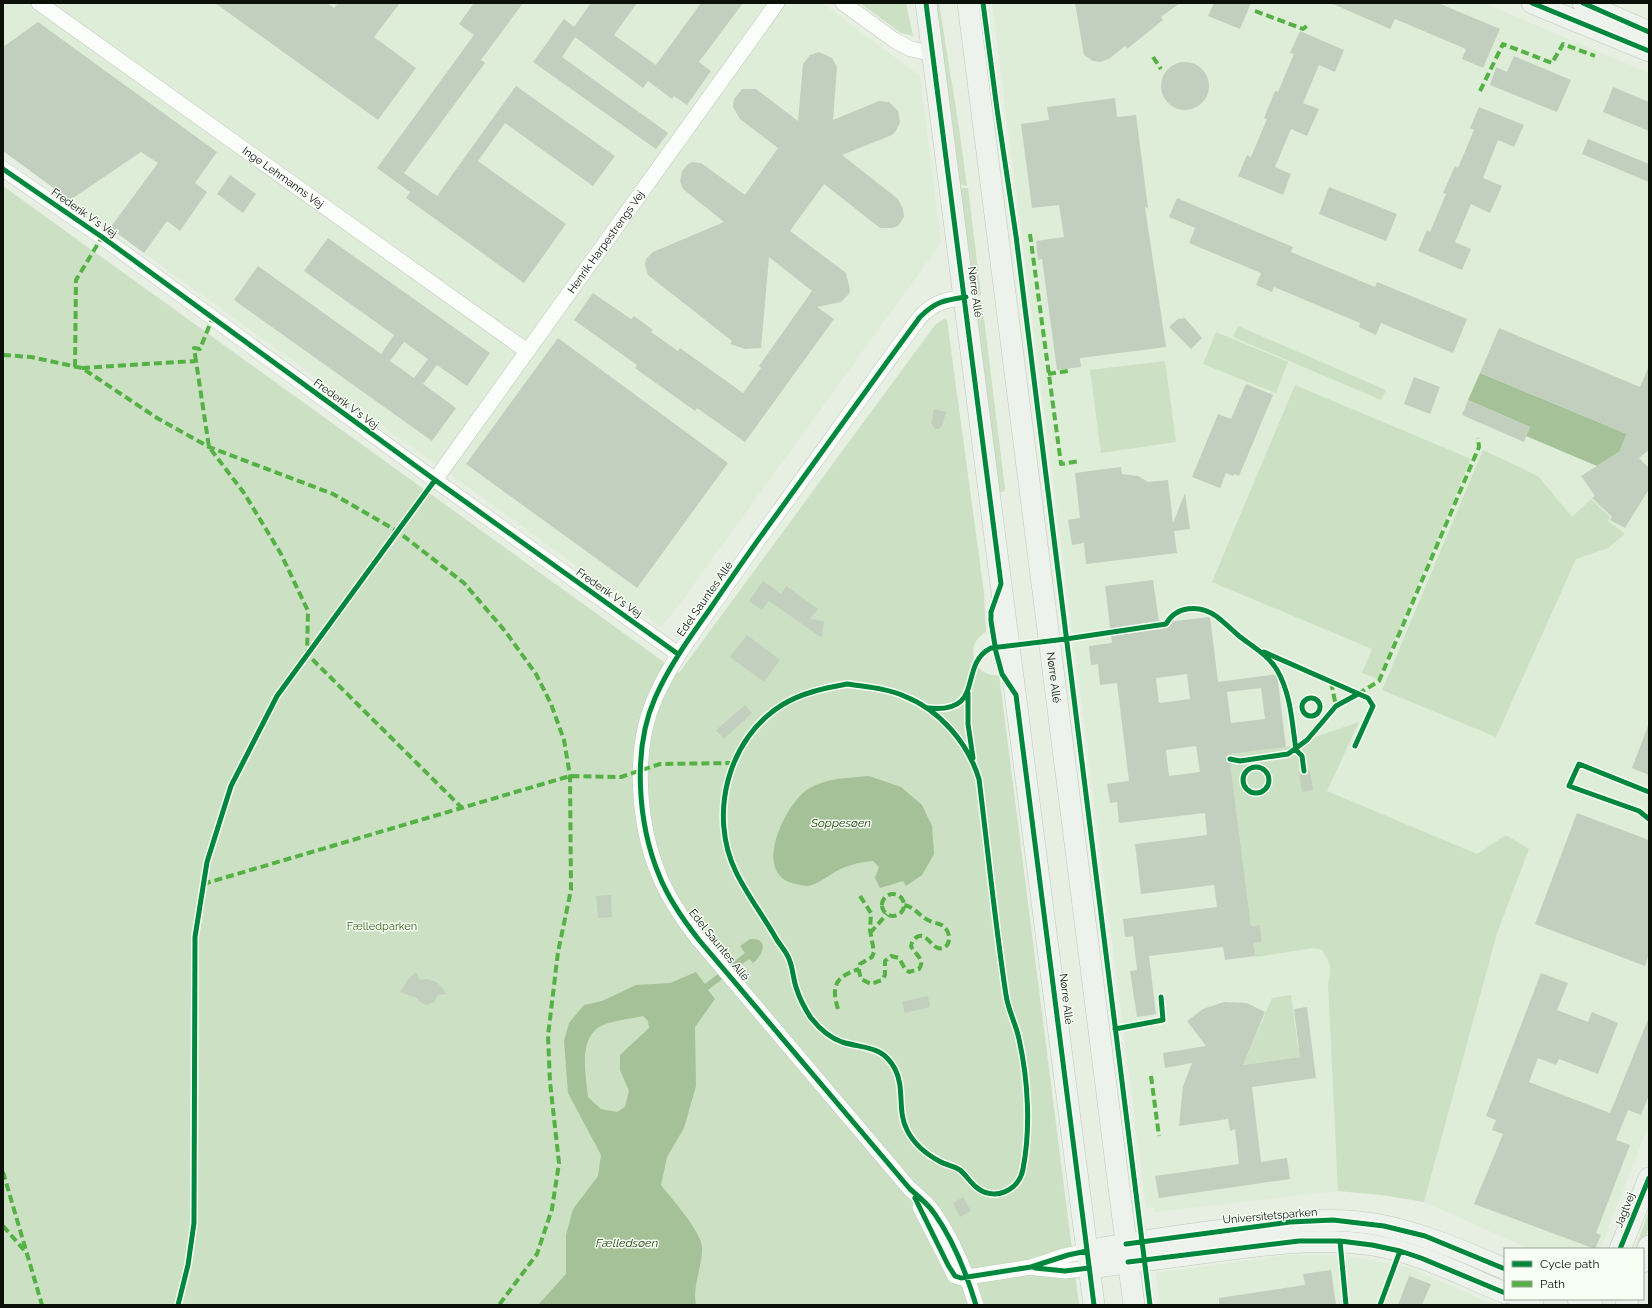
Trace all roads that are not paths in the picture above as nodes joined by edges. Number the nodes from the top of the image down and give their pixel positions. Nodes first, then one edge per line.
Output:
1 (39, 3) edge
2 (777, 3) edge
3 (843, 3) edge
4 (926, 3) edge
5 (968, 3) edge
6 (1532, 3) edge
7 (1583, 3) edge
8 (1649, 32) edge
9 (1649, 51) edge
10 (934, 54) junction
11 (3, 169) edge
12 (966, 297) junction
13 (527, 351) junction
14 (434, 480) junction
15 (678, 654) junction
16 (1649, 1178) edge
17 (1649, 1246) edge
18 (1620, 1248) edge
19 (1127, 1253) junction
20 (1088, 1259) junction
21 (1644, 1259) edge
22 (1504, 1269) edge
23 (968, 1278) junction
24 (1504, 1293) edge
25 (1521, 1300) edge
26 (1580, 1300) edge
27 (976, 1305) edge
28 (1094, 1305) edge
29 (1134, 1305) edge
30 (1533, 1305) edge
31 (1592, 1305) edge

1 - 13 street, Inge Lehmanns Vej
2 - 13 street, Henrik Harpestrengs Vej
3 - 10 street
4 - 10 street, Nørre Allé
5 - 19 street, Nørre Allé
6 - 9 street
7 - 8 street
10 - 12 street, Nørre Allé
11 - 14 street, Frederik V's Vej
12 - 15 street, Edel Sauntes Allé
12 - 20 street, Nørre Allé
13 - 14 street, Henrik Harpestrengs Vej
14 - 15 street, Frederik V's Vej
15 - 23 street, Edel Sauntes Allé
16 - 18 street, Jagtvej
17 - 21 street
19 - 20 street, Universitetsparken
19 - 22 street, Universitetsparken
19 - 24 street, Universitetsparken
19 - 29 street, Nørre Allé
20 - 23 street, Universitetsparken
20 - 28 street, Nørre Allé
23 - 27 street, Edel Sauntes Allé
25 - 30 street
26 - 31 street

